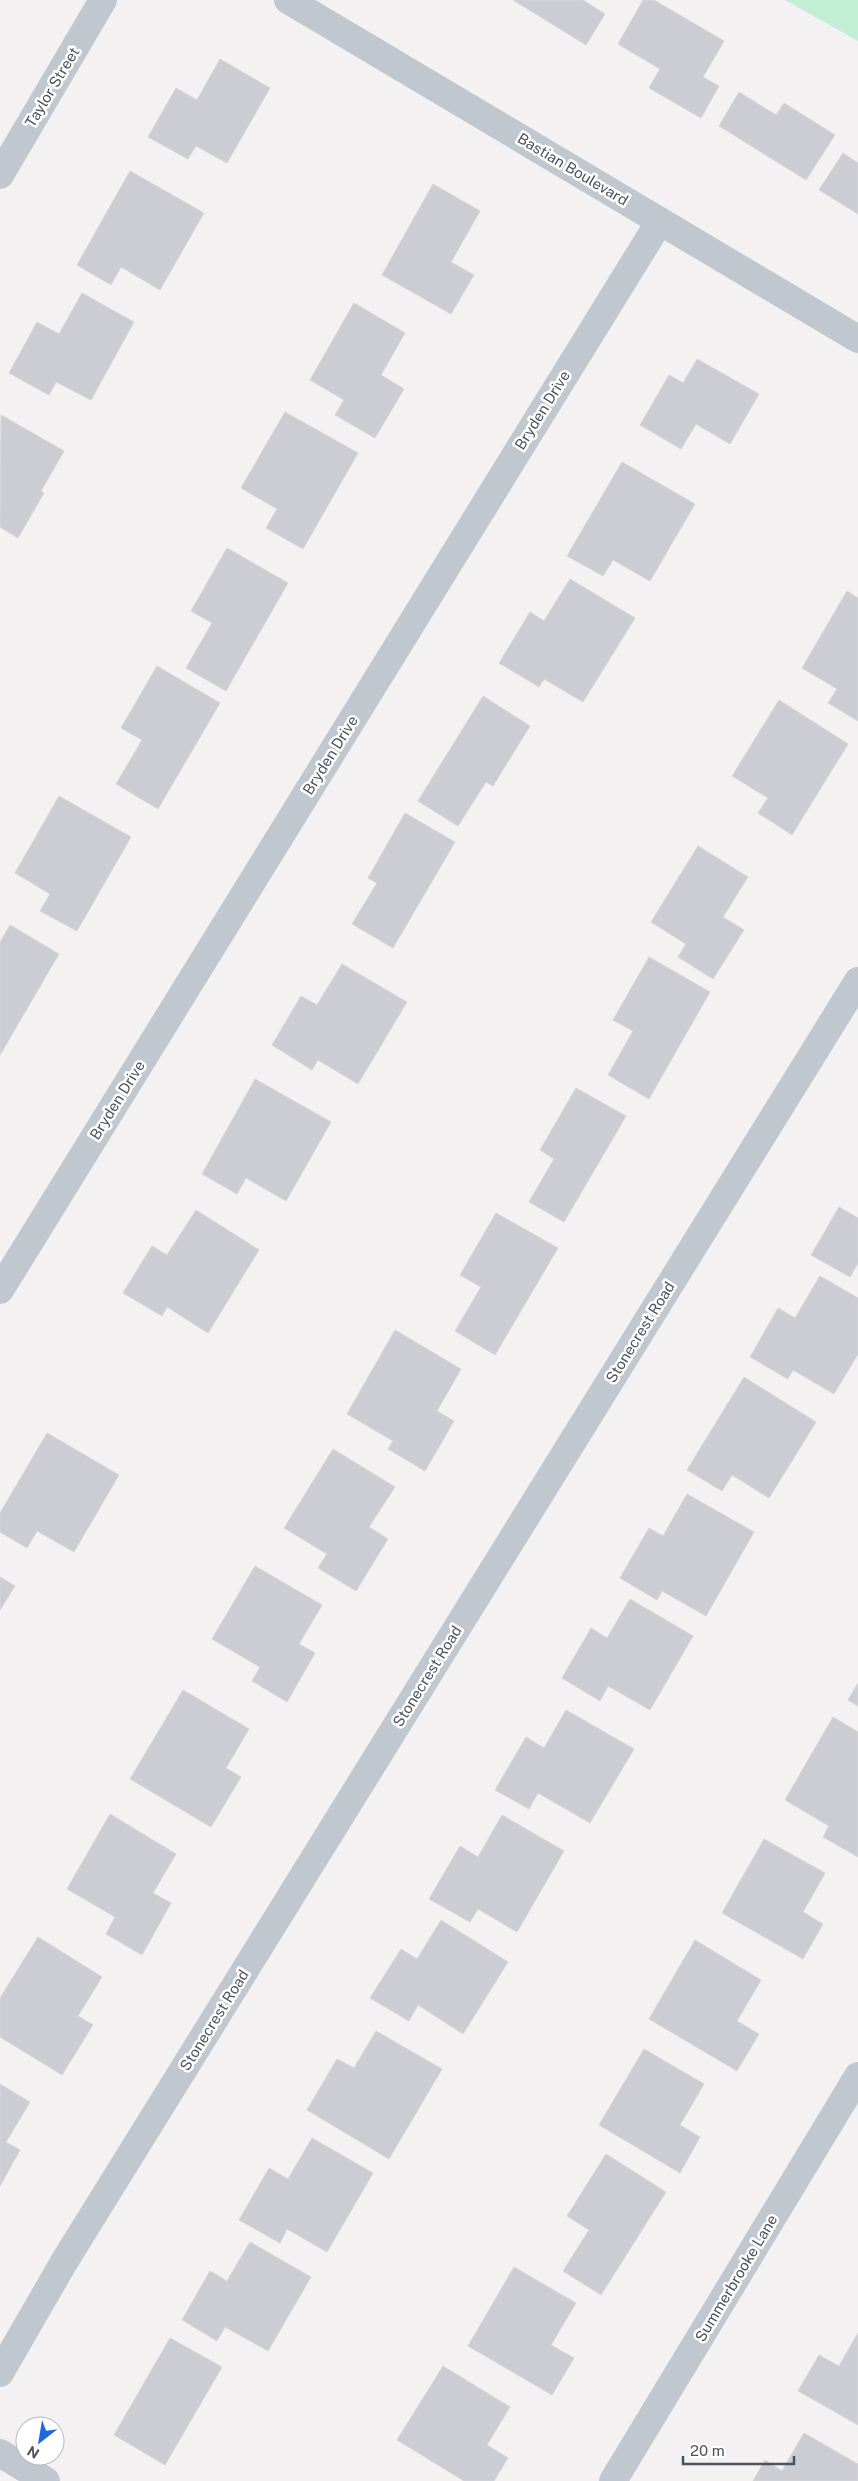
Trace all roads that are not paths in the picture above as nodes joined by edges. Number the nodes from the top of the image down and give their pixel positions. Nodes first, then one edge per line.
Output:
1 (103, 0) edge
2 (288, 0) edge
3 (0, 175) edge
4 (660, 220) junction
5 (858, 339) edge
6 (858, 980) edge
7 (0, 1290) edge
8 (858, 2076) edge
9 (0, 2373) edge
10 (0, 2453) edge
11 (46, 2481) edge
12 (614, 2481) edge

1 - 3 street, Taylor Street
2 - 4 street, Bastian Boulevard
4 - 5 street, Bastian Boulevard
4 - 7 street, Bryden Drive
6 - 9 street, Stonecrest Road
8 - 12 street, Summerbrooke Lane
10 - 11 street

